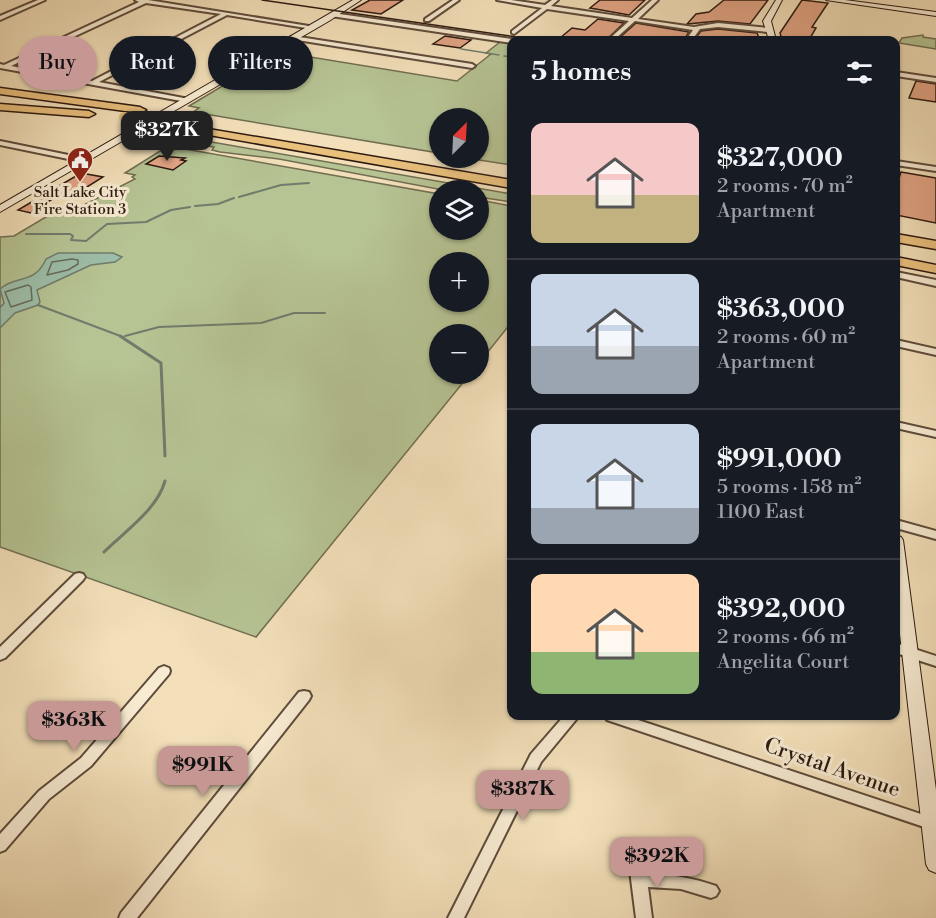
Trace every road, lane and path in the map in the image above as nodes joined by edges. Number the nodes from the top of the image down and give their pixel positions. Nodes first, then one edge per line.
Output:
1 (42, 0) edge
2 (138, 0) edge
3 (358, 0) edge
4 (456, 0) edge
5 (500, 0) edge
6 (555, 0) edge
7 (654, 0) edge
8 (779, 0) edge
9 (829, 0) edge
10 (838, 0) edge
11 (146, 1) edge
12 (885, 3) edge
13 (547, 6) junction
14 (936, 13) edge
15 (226, 14) junction
16 (333, 15) junction
17 (0, 18) edge
18 (636, 19) junction
19 (427, 20) dead end
20 (312, 27) junction
21 (696, 28) junction
22 (768, 30) junction
23 (514, 32) dead end
24 (296, 36) edge
25 (616, 36) edge
26 (693, 36) edge
27 (770, 36) edge
28 (507, 40) edge
29 (313, 41) edge
30 (472, 66) dead end
31 (2, 67) edge
32 (18, 70) edge
33 (900, 75) edge
34 (97, 80) edge
35 (936, 80) edge
36 (0, 84) edge
37 (97, 84) edge
38 (208, 88) edge
39 (0, 91) edge
40 (0, 100) edge
41 (187, 100) junction
42 (0, 107) edge
43 (125, 113) junction
44 (111, 116) junction
45 (0, 143) edge
46 (83, 160) junction
47 (900, 164) edge
48 (507, 170) edge
49 (936, 171) edge
50 (507, 185) edge
51 (0, 210) edge
52 (900, 243) edge
53 (900, 243) edge
54 (936, 244) edge
55 (936, 257) edge
56 (900, 262) edge
57 (936, 269) edge
58 (900, 276) edge
59 (936, 283) edge
60 (900, 344) edge
61 (936, 352) edge
62 (900, 426) edge
63 (936, 434) edge
64 (900, 525) edge
65 (936, 535) edge
66 (79, 577) dead end
67 (900, 603) edge
68 (903, 651) edge
69 (0, 655) edge
70 (936, 661) edge
71 (164, 671) dead end
72 (304, 696) dead end
73 (569, 720) edge
74 (624, 720) edge
75 (933, 824) edge
76 (0, 845) edge
77 (637, 863) dead end
78 (936, 864) edge
79 (640, 880) junction
80 (711, 891) dead end
81 (127, 918) edge
82 (456, 918) edge
83 (644, 918) edge

1 - 17 street
2 - 11 street
3 - 16 street
4 - 19 street
5 - 13 street
6 - 13 street
7 - 18 street
8 - 22 street
9 - 14 street
10 - 12 street
11 - 15 street
11 - 31 street
12 - 14 street
13 - 18 street
13 - 23 street
15 - 20 street
15 - 34 street
16 - 20 street
16 - 28 street
18 - 21 street
18 - 25 street
20 - 24 street
21 - 22 street
21 - 26 street
22 - 27 street
29 - 30 street
31 - 32 street
33 - 35 street
36 - 43 highway
37 - 41 street
38 - 41 street
39 - 43 highway
40 - 44 highway
41 - 46 street
42 - 44 highway
43 - 44 highway
43 - 48 highway
43 - 50 highway, bridge
45 - 46 street
46 - 51 street
47 - 49 street
52 - 54 highway
53 - 55 highway
56 - 57 highway
58 - 59 street
60 - 61 street
62 - 63 street
64 - 65 street
66 - 69 street
67 - 68 street
68 - 70 street
68 - 75 street
71 - 76 street
72 - 81 street
73 - 82 street
74 - 75 street, Crystal Avenue
75 - 78 street
77 - 79 street
79 - 80 street
79 - 83 street

